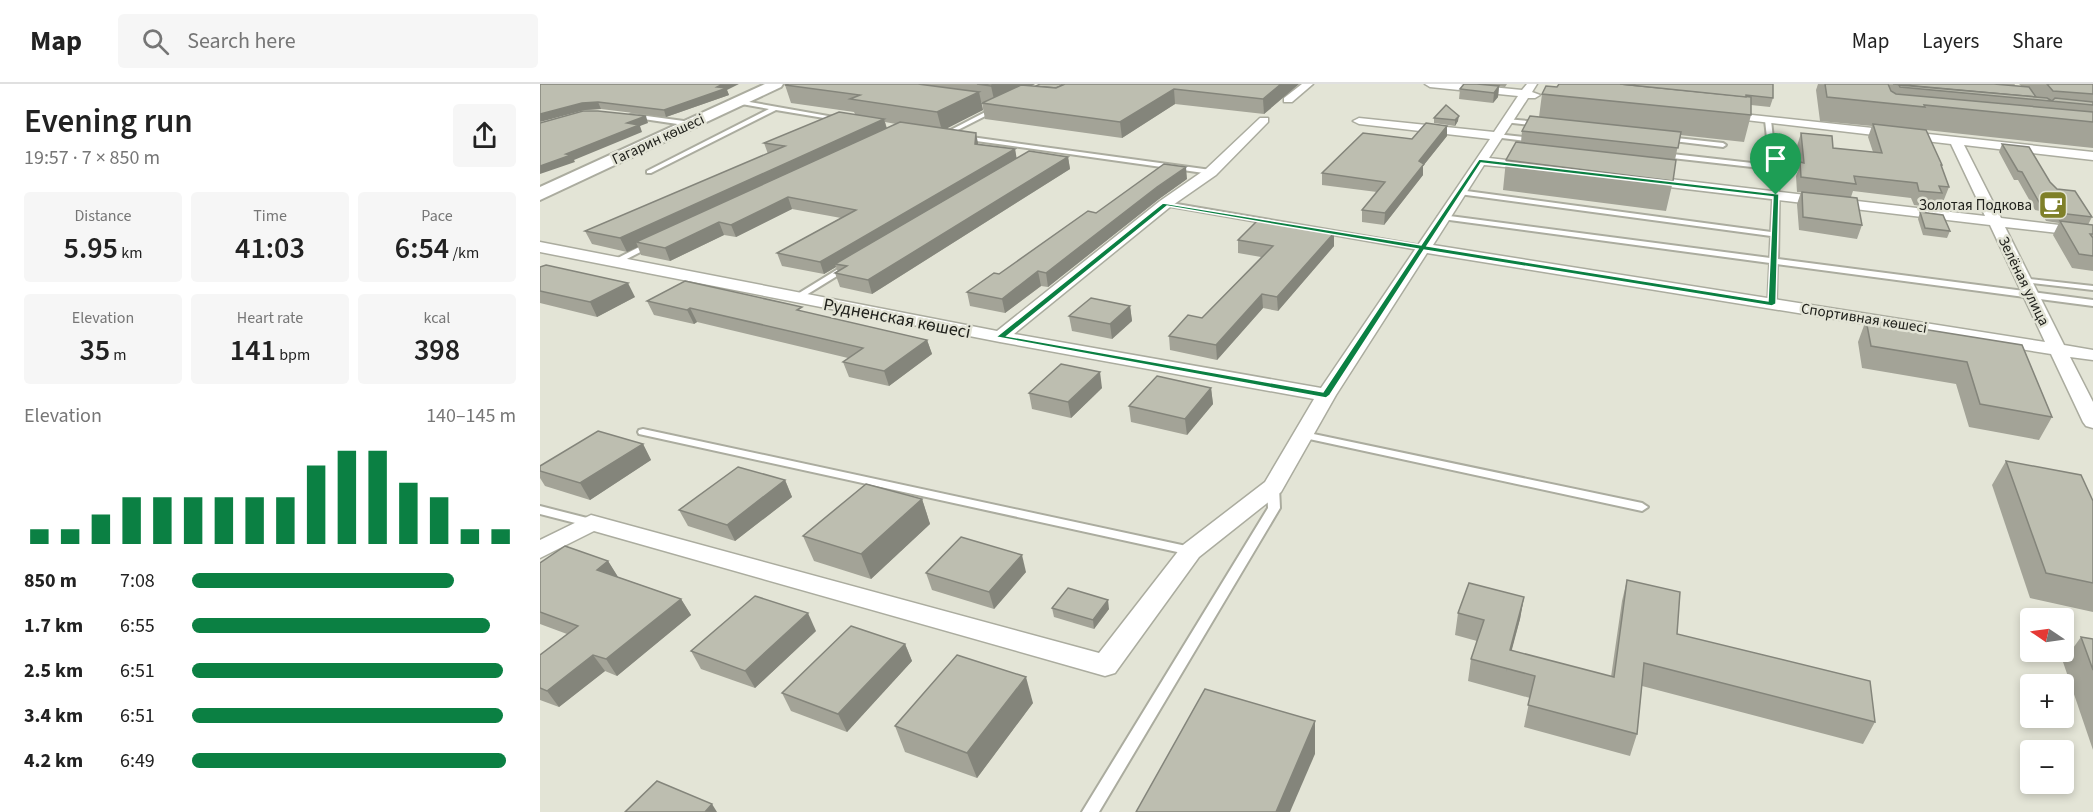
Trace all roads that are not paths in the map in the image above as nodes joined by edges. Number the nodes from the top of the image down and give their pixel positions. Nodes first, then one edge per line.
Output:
1 (776, 84) edge
2 (1308, 84) edge
3 (1430, 84) edge
4 (1528, 89) edge
5 (1547, 96) edge
6 (1288, 100) dead end
7 (738, 102) junction
8 (1005, 103) edge
9 (985, 106) edge
10 (775, 108) junction
11 (997, 108) junction
12 (1710, 114) edge
13 (623, 115) edge
14 (1264, 120) dead end
15 (1506, 120) junction
16 (1768, 120) junction
17 (856, 121) edge
18 (1359, 121) dead end
19 (691, 124) junction
20 (1552, 126) edge
21 (933, 133) edge
22 (944, 135) junction
23 (1496, 136) junction
24 (1654, 137) edge
25 (1542, 141) edge
26 (1956, 141) junction
27 (1723, 145) dead end
28 (1045, 149) junction
29 (1657, 154) edge
30 (1035, 155) edge
31 (2093, 156) edge
32 (1479, 161) junction
33 (1772, 167) junction
34 (1551, 170) edge
35 (649, 172) dead end
36 (1211, 172) junction
37 (1634, 179) edge
38 (1459, 192) junction
39 (540, 194) edge
40 (1776, 195) junction
41 (1165, 204) junction
42 (1442, 217) junction
43 (1994, 220) junction
44 (2093, 233) edge
45 (1773, 234) junction
46 (657, 242) edge
47 (540, 247) edge
48 (1422, 248) junction
49 (1775, 260) junction
50 (614, 262) junction
51 (855, 262) edge
52 (2027, 287) junction
53 (2093, 288) edge
54 (795, 298) junction
55 (2093, 303) edge
56 (1772, 304) junction
57 (1000, 337) junction
58 (2057, 349) junction
59 (2093, 355) edge
60 (1326, 395) junction
61 (2093, 422) edge
62 (643, 432) dead end
63 (1304, 435) junction
64 (1273, 487) junction
65 (1642, 507) dead end
66 (540, 510) edge
67 (591, 523) junction
68 (540, 550) edge
69 (1191, 551) junction
70 (1090, 812) edge

1 - 7 street, Гагарин көшесі
2 - 6 street
3 - 4 street
4 - 5 street
4 - 15 street
7 - 10 lane
7 - 19 street, Гагарин көшесі
8 - 11 lane
9 - 11 lane
10 - 17 lane
10 - 35 lane
11 - 22 lane
12 - 16 street
13 - 19 lane
14 - 36 street
15 - 20 lane
15 - 23 street
16 - 26 street
16 - 33 lane
18 - 23 street
19 - 39 street, Гагарин көшесі
21 - 22 lane
22 - 28 lane
23 - 25 lane
23 - 32 street
24 - 27 lane
26 - 31 street
26 - 43 street, Зелёная улица
28 - 30 lane
28 - 36 lane
29 - 33 lane
32 - 34 street
32 - 38 street
33 - 40 lane
36 - 41 street
37 - 40 street
38 - 42 street
38 - 45 lane
40 - 43 street
40 - 45 lane
41 - 48 lane
41 - 57 street
42 - 48 street
42 - 49 lane
43 - 44 street
43 - 52 street, Зелёная улица
45 - 49 lane
46 - 50 lane
47 - 50 street, Рудненская көшесі
48 - 56 street, Спортивная көшесі
48 - 60 street
49 - 52 lane
49 - 56 lane
50 - 54 street, Рудненская көшесі
51 - 54 lane
52 - 53 lane
52 - 55 lane
52 - 58 street, Зелёная улица
54 - 57 street, Рудненская көшесі
56 - 58 street, Спортивная көшесі
57 - 60 street, Рудненская көшесі
58 - 59 street, Спортивная көшесі
58 - 61 street, Зелёная улица
60 - 63 street
62 - 69 lane
63 - 64 street
63 - 65 lane
64 - 69 street
64 - 70 lane
66 - 67 lane
67 - 68 street
67 - 69 street

